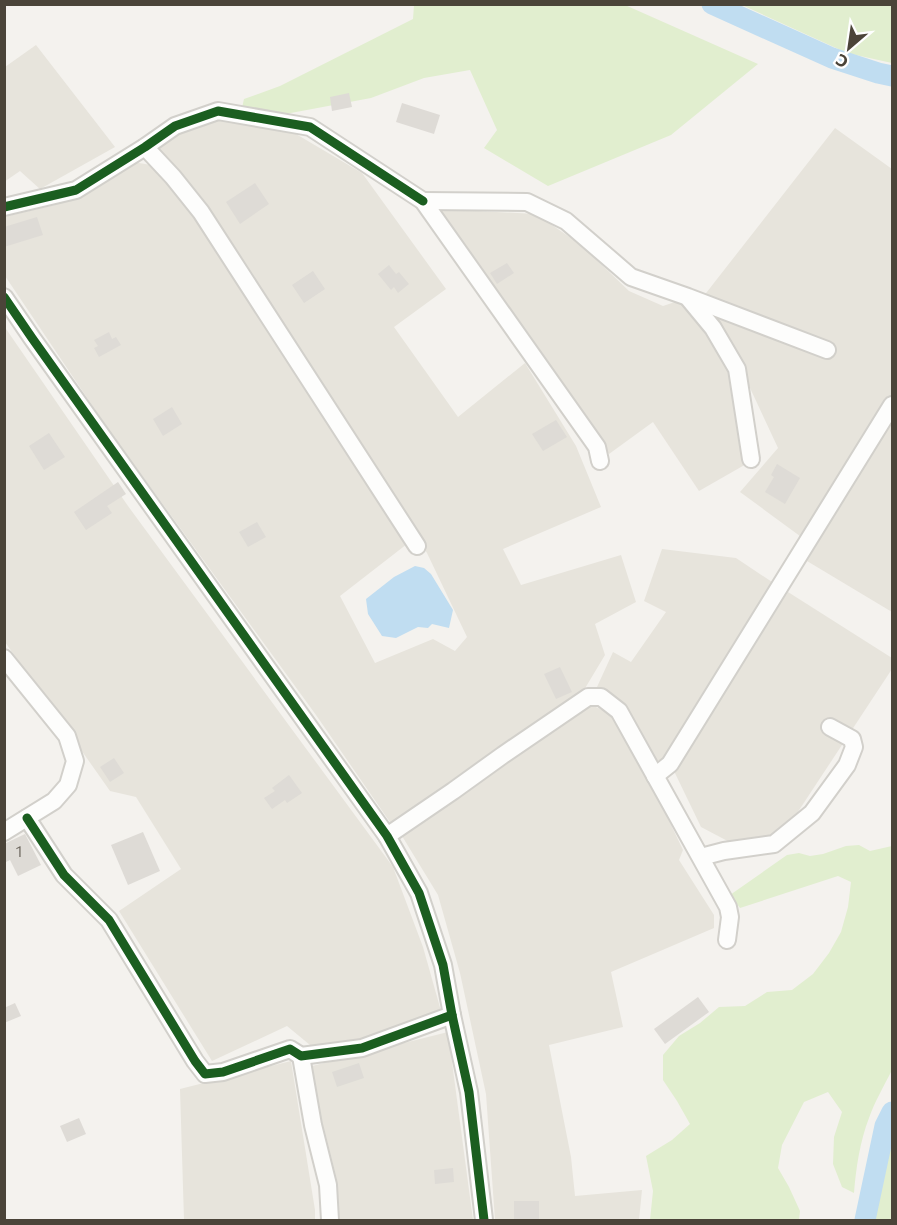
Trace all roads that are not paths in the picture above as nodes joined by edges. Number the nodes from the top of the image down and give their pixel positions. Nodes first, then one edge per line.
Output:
1 (145, 147) junction
2 (423, 201) junction
3 (4, 207) edge
4 (4, 297) edge
5 (688, 297) junction
6 (827, 350) dead end
7 (892, 405) edge
8 (751, 459) dead end
9 (600, 461) dead end
10 (417, 546) dead end
11 (4, 658) edge
12 (830, 727) dead end
13 (656, 776) junction
14 (27, 818) junction
15 (4, 832) edge
16 (387, 836) junction
17 (700, 857) junction
18 (727, 940) dead end
19 (452, 1015) junction
20 (301, 1056) junction
21 (330, 1221) edge
22 (484, 1221) edge

1 - 2 street
1 - 3 street
1 - 10 street
2 - 5 street
2 - 9 street
4 - 16 street
5 - 6 street
5 - 8 street
7 - 13 street
11 - 14 street
12 - 17 street
13 - 16 street
13 - 17 street
14 - 15 street
14 - 20 street
16 - 19 street
17 - 18 street
19 - 20 street
19 - 22 street
20 - 21 street

